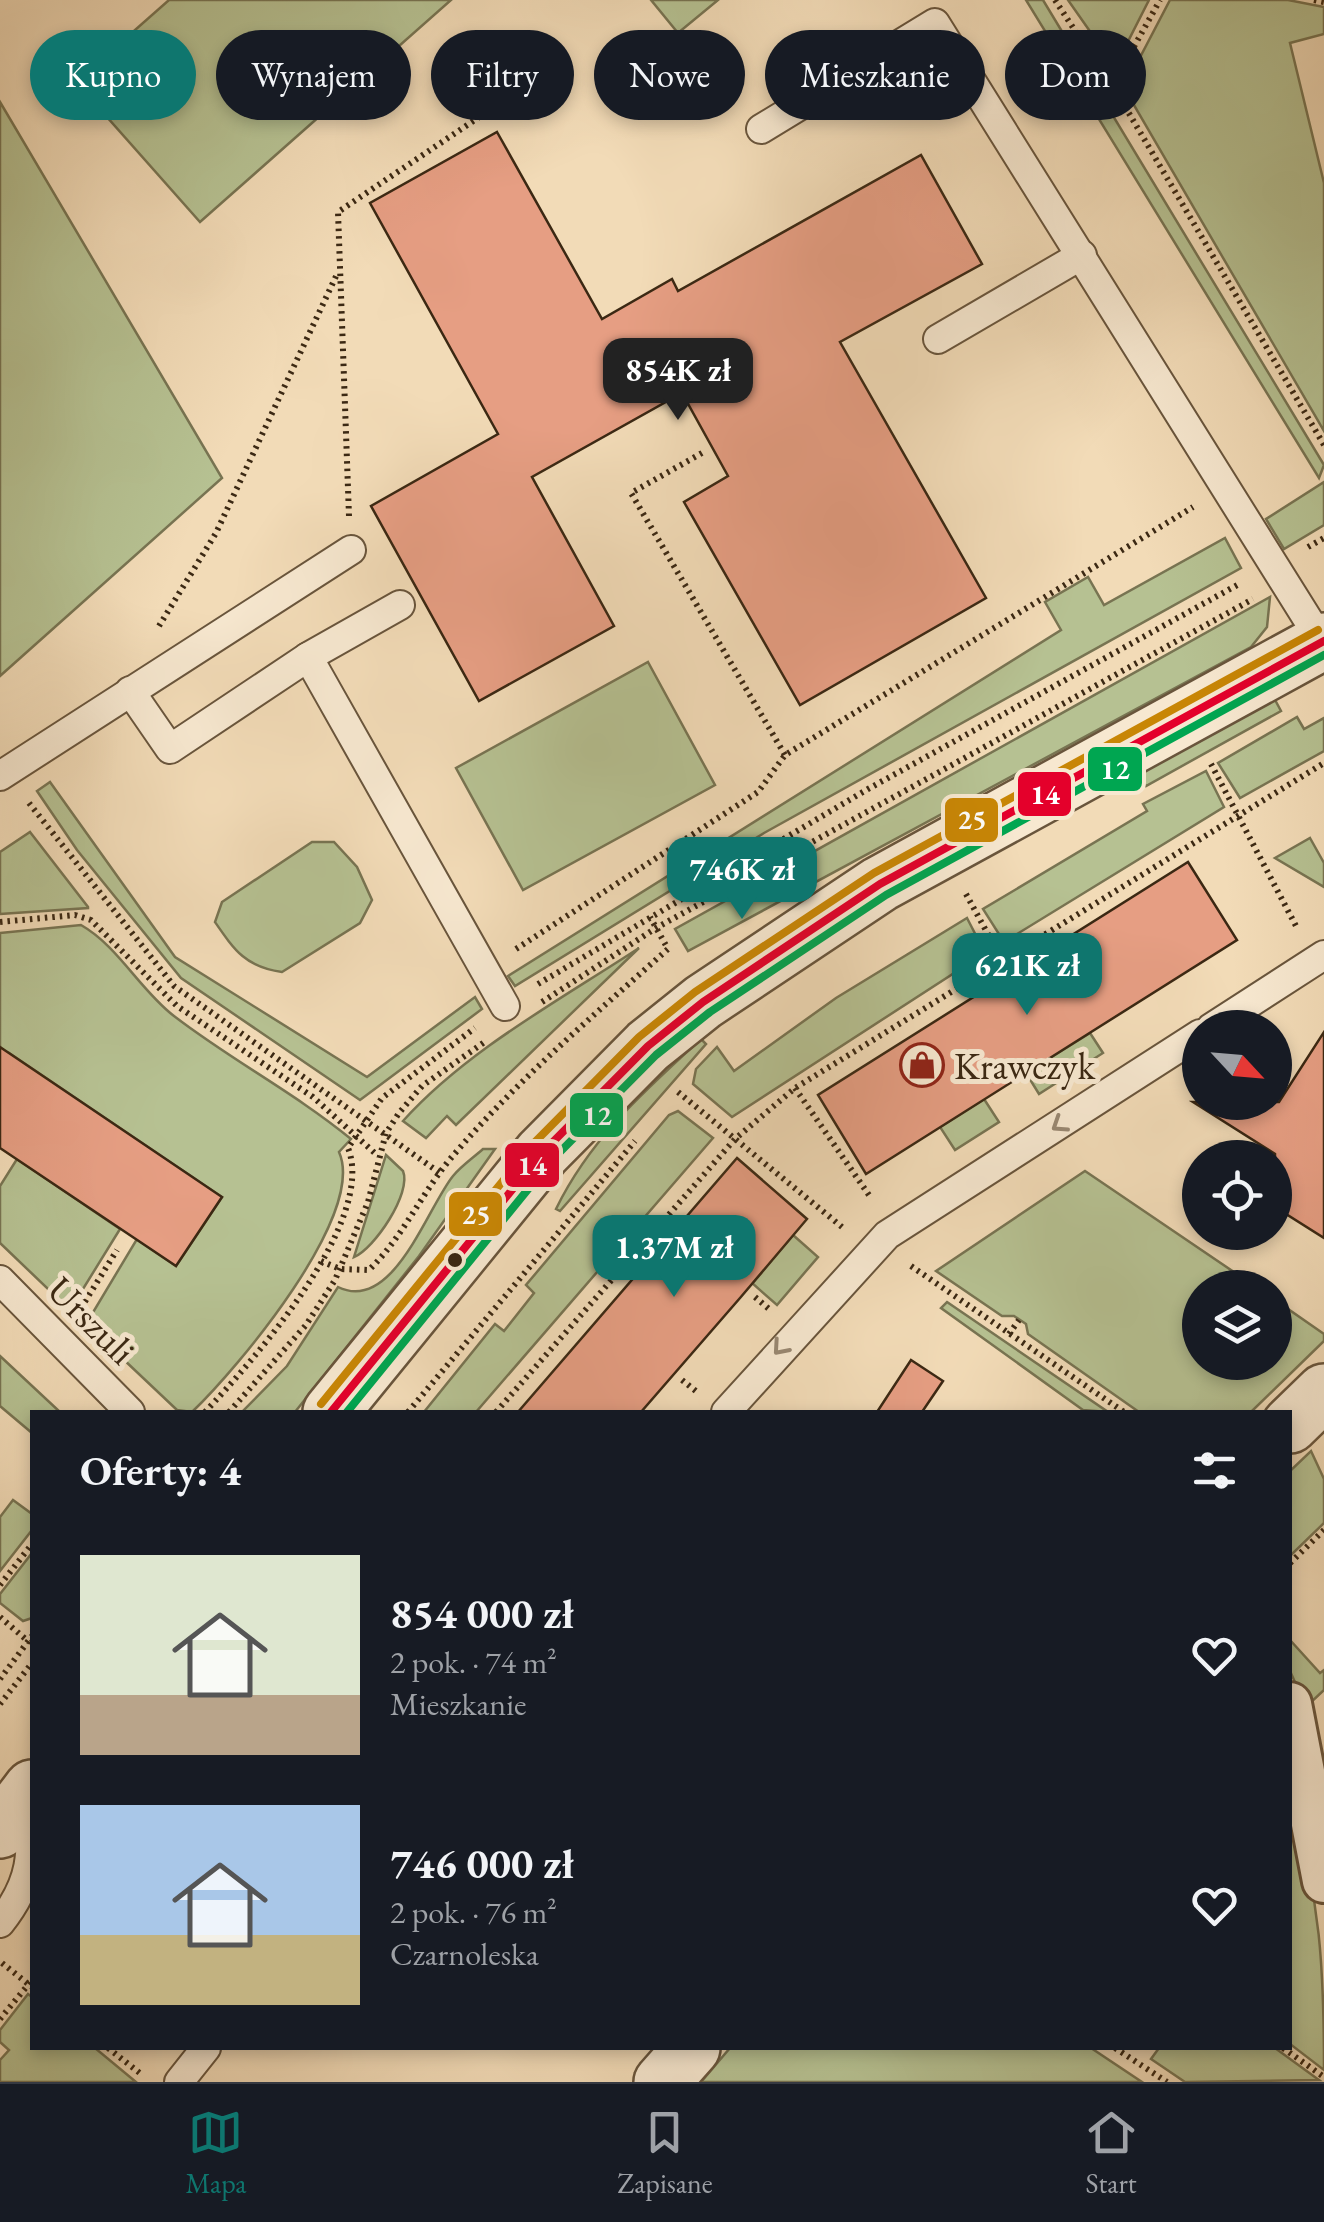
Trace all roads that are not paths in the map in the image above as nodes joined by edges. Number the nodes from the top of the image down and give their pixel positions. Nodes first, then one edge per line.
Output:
1 (761, 129) dead end
2 (1082, 256) junction
3 (938, 338) dead end
4 (351, 550) road end
5 (400, 604) dead end
6 (1323, 641) edge
7 (308, 657) junction
8 (120, 697) junction
9 (4, 773) edge
10 (1314, 948) edge
11 (505, 1006) road end
12 (1234, 1010) edge
13 (1182, 1046) edge
14 (0, 1280) edge
15 (1324, 1392) edge
16 (128, 1410) edge
17 (333, 1410) edge
18 (728, 1410) edge
19 (1292, 1423) edge
20 (1303, 1719) edge
21 (21, 1804) edge
22 (1324, 1881) edge
23 (0, 1922) edge
24 (204, 2050) edge
25 (690, 2050) edge
26 (179, 2082) edge
27 (662, 2082) edge

1 - 2 lane
2 - 3 lane
2 - 6 lane
4 - 8 lane
5 - 7 lane
6 - 17 street
7 - 8 lane
7 - 11 lane
8 - 9 lane
10 - 12 lane
13 -> 18 lane
14 - 16 lane, Urszuli
15 - 19 street
20 - 22 street
21 - 23 lane
24 - 26 lane
25 - 27 street

